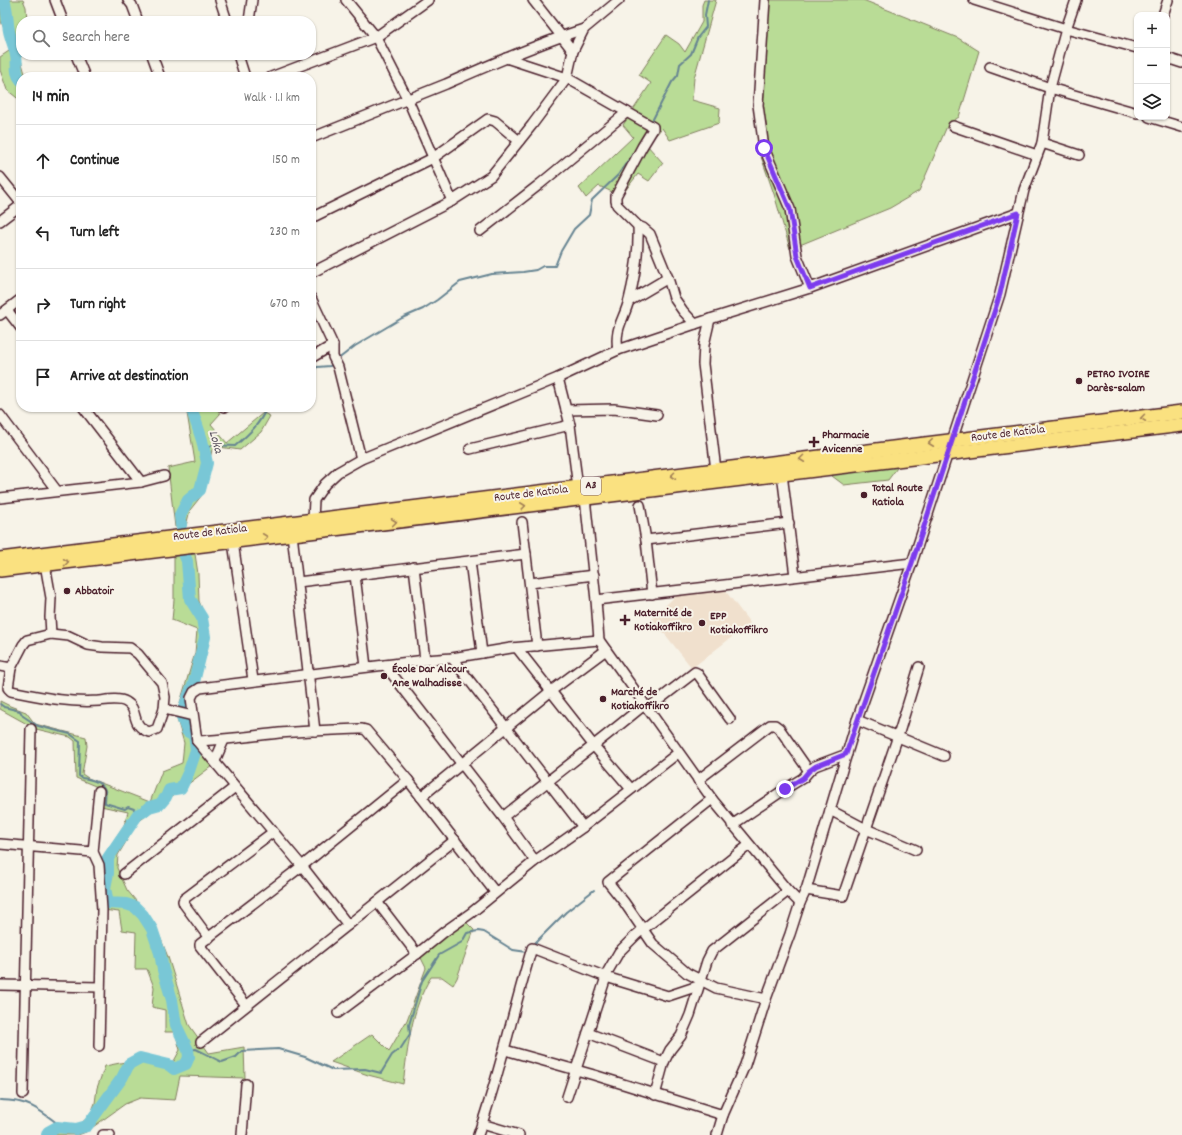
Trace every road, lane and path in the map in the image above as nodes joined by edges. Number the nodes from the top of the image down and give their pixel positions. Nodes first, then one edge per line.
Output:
1 (54, 0) edge
2 (128, 0) edge
3 (220, 0) edge
4 (252, 0) edge
5 (346, 0) edge
6 (428, 0) edge
7 (533, 0) edge
8 (619, 0) edge
9 (765, 0) edge
10 (974, 0) edge
11 (1076, 0) edge
12 (1168, 0) edge
13 (1164, 12) edge
14 (61, 16) edge
15 (136, 16) edge
16 (225, 16) edge
17 (250, 16) edge
18 (584, 29) junction
19 (1066, 29) junction
20 (561, 36) junction
21 (376, 37) junction
22 (1134, 47) edge
23 (573, 50) junction
24 (506, 58) junction
25 (1170, 59) edge
26 (78, 60) edge
27 (154, 60) edge
28 (240, 60) edge
29 (244, 60) edge
30 (316, 60) edge
31 (316, 60) edge
32 (1182, 63) edge
33 (990, 67) dead end
34 (82, 72) edge
35 (158, 72) edge
36 (244, 72) edge
37 (244, 72) edge
38 (284, 72) edge
39 (568, 78) junction
40 (1050, 88) junction
41 (408, 100) junction
42 (627, 112) junction
43 (1134, 112) edge
44 (1159, 120) edge
45 (953, 126) dead end
46 (1182, 127) edge
47 (316, 136) edge
48 (519, 141) junction
49 (1042, 143) junction
50 (1079, 155) dead end
51 (1037, 156) junction
52 (433, 158) junction
53 (0, 176) edge
54 (16, 197) edge
55 (452, 201) junction
56 (16, 208) edge
57 (1018, 213) junction
58 (316, 216) edge
59 (0, 221) edge
60 (638, 226) junction
61 (480, 231) dead end
62 (316, 271) edge
63 (668, 278) junction
64 (810, 288) junction
65 (629, 301) junction
66 (16, 303) edge
67 (316, 309) edge
68 (3, 313) edge
69 (710, 318) junction
70 (16, 324) edge
71 (695, 324) junction
72 (333, 345) junction
73 (618, 350) junction
74 (316, 355) edge
75 (558, 378) junction
76 (566, 410) junction
77 (87, 412) edge
78 (1182, 412) edge
79 (0, 415) edge
80 (657, 415) dead end
81 (570, 425) junction
82 (1182, 425) edge
83 (949, 447) junction
84 (470, 449) dead end
85 (360, 459) junction
86 (716, 470) junction
87 (782, 474) junction
88 (164, 476) dead end
89 (141, 482) junction
90 (57, 491) junction
91 (581, 493) junction
92 (0, 498) edge
93 (640, 505) dead end
94 (313, 520) junction
95 (522, 522) dead end
96 (789, 523) junction
97 (292, 534) junction
98 (646, 540) junction
99 (233, 542) junction
100 (526, 554) junction
101 (0, 560) edge
102 (470, 561) junction
103 (912, 563) junction
104 (45, 564) junction
105 (414, 568) junction
106 (0, 570) edge
107 (355, 575) junction
108 (594, 575) junction
109 (795, 576) junction
110 (298, 582) junction
111 (530, 583) junction
112 (652, 594) junction
113 (596, 600) junction
114 (51, 634) junction
115 (599, 640) junction
116 (537, 646) junction
117 (517, 648) junction
118 (606, 650) junction
119 (482, 653) junction
120 (452, 658) junction
121 (425, 660) junction
122 (385, 665) junction
123 (0, 666) edge
124 (366, 667) junction
125 (919, 667) dead end
126 (11, 668) junction
127 (309, 674) junction
128 (253, 680) junction
129 (551, 691) junction
130 (646, 707) junction
131 (168, 710) junction
132 (193, 716) junction
133 (730, 719) dead end
134 (857, 720) junction
135 (506, 728) junction
136 (31, 729) dead end
137 (314, 731) junction
138 (898, 736) junction
139 (224, 740) junction
140 (197, 741) junction
141 (594, 746) junction
142 (678, 753) junction
143 (846, 754) junction
144 (944, 756) dead end
145 (215, 761) junction
146 (462, 764) junction
147 (809, 771) junction
148 (408, 780) junction
149 (698, 780) junction
150 (547, 781) junction
151 (235, 787) junction
152 (631, 789) junction
153 (99, 791) dead end
154 (421, 797) junction
155 (712, 799) junction
156 (830, 810) junction
157 (503, 817) junction
158 (732, 824) junction
159 (583, 827) junction
160 (866, 829) junction
161 (273, 832) junction
162 (455, 840) junction
163 (0, 844) edge
164 (750, 846) junction
165 (28, 847) junction
166 (916, 850) dead end
167 (93, 852) junction
168 (536, 861) junction
169 (302, 866) junction
170 (124, 874) dead end
171 (806, 890) junction
172 (788, 891) junction
173 (495, 892) junction
174 (377, 902) junction
175 (800, 903) junction
176 (348, 925) junction
177 (643, 930) junction
178 (209, 938) junction
179 (417, 954) junction
180 (606, 977) junction
181 (699, 983) junction
182 (0, 985) edge
183 (26, 985) junction
184 (100, 986) junction
185 (766, 999) junction
186 (246, 1005) junction
187 (338, 1013) dead end
188 (588, 1033) junction
189 (200, 1042) dead end
190 (99, 1046) dead end
191 (505, 1050) junction
192 (664, 1062) junction
193 (575, 1071) junction
194 (246, 1084) dead end
195 (23, 1094) dead end
196 (655, 1095) junction
197 (567, 1097) dead end
198 (723, 1115) junction
199 (482, 1124) junction
200 (103, 1135) edge
201 (110, 1135) edge
202 (242, 1135) edge
203 (478, 1135) edge
204 (519, 1135) edge
205 (716, 1135) edge

1 - 14 street
2 - 15 street
3 - 16 street
4 - 17 street
5 - 21 street
6 - 21 street
7 - 20 street
8 - 18 street
9 - 64 street
10 - 19 street
11 - 19 street
12 - 13 street
18 - 20 street
18 - 23 street
19 - 22 street
19 - 40 street
20 - 23 street
20 - 24 street
21 - 30 street
21 - 41 street
23 - 39 street
24 - 39 street
24 - 41 street
25 - 32 street
26 - 34 street
27 - 35 street
28 - 36 street
29 - 37 street
31 - 38 street
33 - 40 street
39 - 42 street
39 - 48 street
40 - 43 street
40 - 49 street
41 - 47 street
41 - 52 street
42 - 60 street
42 - 61 street
44 - 46 street
45 - 51 street
48 - 52 street
48 - 55 street
49 - 50 street
49 - 51 street
51 - 57 street
52 - 55 street
52 - 58 street
53 - 54 street
55 - 62 street
56 - 59 street
57 - 64 street
57 - 83 street
60 - 63 street
60 - 65 street
63 - 65 street
63 - 71 street
64 - 69 street
65 - 73 street
66 - 68 street
67 - 72 street
68 - 70 street
69 - 71 street
69 - 86 street
71 - 73 street
72 - 74 street
72 - 85 street
73 - 75 street
75 - 76 street
75 - 85 street
76 - 80 street
76 - 81 street
77 - 89 street
78 -> 83 highway, Route de Katiola / A3
79 - 90 street
81 - 84 street
81 - 91 street
82 - 83 highway, Route de Katiola / A3
83 -> 86 highway, Route de Katiola / A3
83 - 87 highway, Route de Katiola / A3
83 - 103 street
85 - 94 street
86 -> 91 highway, Route de Katiola / A3
87 - 91 highway, Route de Katiola / A3
87 - 96 street
88 - 89 street
89 - 90 street
90 - 92 street
91 - 94 highway, Route de Katiola / A3
97 -> 91 highway, Route de Katiola / A3
91 - 108 street
93 - 98 street
94 - 101 highway, Route de Katiola / A3
95 - 100 street
96 - 98 street
96 - 109 street
99 -> 97 highway, Route de Katiola / A3
97 - 110 street
98 - 112 street
104 -> 99 highway, Route de Katiola / A3
99 - 128 street
100 - 102 street
100 - 111 street
102 - 105 street
102 - 119 street
103 - 109 street
103 - 134 street
104 - 106 highway, Route de Katiola / A3
104 - 114 street
105 - 107 street
105 - 121 street
107 - 110 street
107 - 124 street
108 - 111 street
108 - 113 street
109 - 112 street
110 - 127 street
111 - 116 street
112 - 113 street
113 - 115 street
114 - 126 street
114 - 131 street
115 - 116 street
115 - 118 street
116 - 117 street
117 - 119 street
117 - 129 street
118 - 129 street
118 - 130 street
119 - 120 street
120 - 121 street
120 - 135 street
121 - 122 street
122 - 124 street
122 - 146 street
123 - 126 street
124 - 127 street
125 - 138 street
126 - 131 street
127 - 128 street
127 - 137 street
128 - 132 street
129 - 135 street
129 - 141 street
130 - 133 street
130 - 141 street
130 - 142 street
131 - 132 street
132 - 140 street
134 - 138 street
134 - 143 street
135 - 146 street
135 - 150 street
136 - 165 street
137 - 139 street
137 - 148 street
138 - 144 street
138 - 160 street
139 - 140 street
139 - 145 street
140 - 145 street
141 - 150 street
141 - 152 street
142 - 149 street
142 - 152 street
143 - 147 street
143 - 156 street
145 - 151 street
146 - 154 street
146 - 157 street
147 - 149 street
147 - 158 street
148 - 154 street
148 - 169 street
149 - 155 street
150 - 157 street
150 - 159 street
151 - 161 street
151 - 170 street
152 - 159 street
153 - 167 street
154 - 162 street
155 - 158 street
155 - 177 street
156 - 160 street
156 - 171 street
157 - 168 street
158 - 164 street
159 - 168 street
160 - 166 street
160 - 171 street
161 - 169 street
161 - 178 street
162 - 173 street
162 - 174 street
163 - 165 street
164 - 172 street
164 - 177 street
165 - 167 street
165 - 183 street
167 - 184 street
168 - 173 street
169 - 176 street
169 - 178 street
171 - 175 street
172 - 175 street
172 - 181 street
173 - 179 street
174 - 176 street
174 - 179 street
175 - 185 street
176 - 186 street
177 - 180 street
177 - 181 street
178 - 186 street
179 - 187 street
180 - 181 street
180 - 188 street
180 - 191 street
181 - 185 street
181 - 192 street
182 - 183 street
183 - 184 street
183 - 195 street
184 - 190 street
185 - 198 street
186 - 189 street
188 - 192 street
188 - 193 street
191 - 193 street
191 - 199 street
192 - 196 street
193 - 196 street
193 - 197 street
194 - 202 street
196 - 198 street
198 - 205 street
199 - 203 street
199 - 204 street
200 - 201 street

